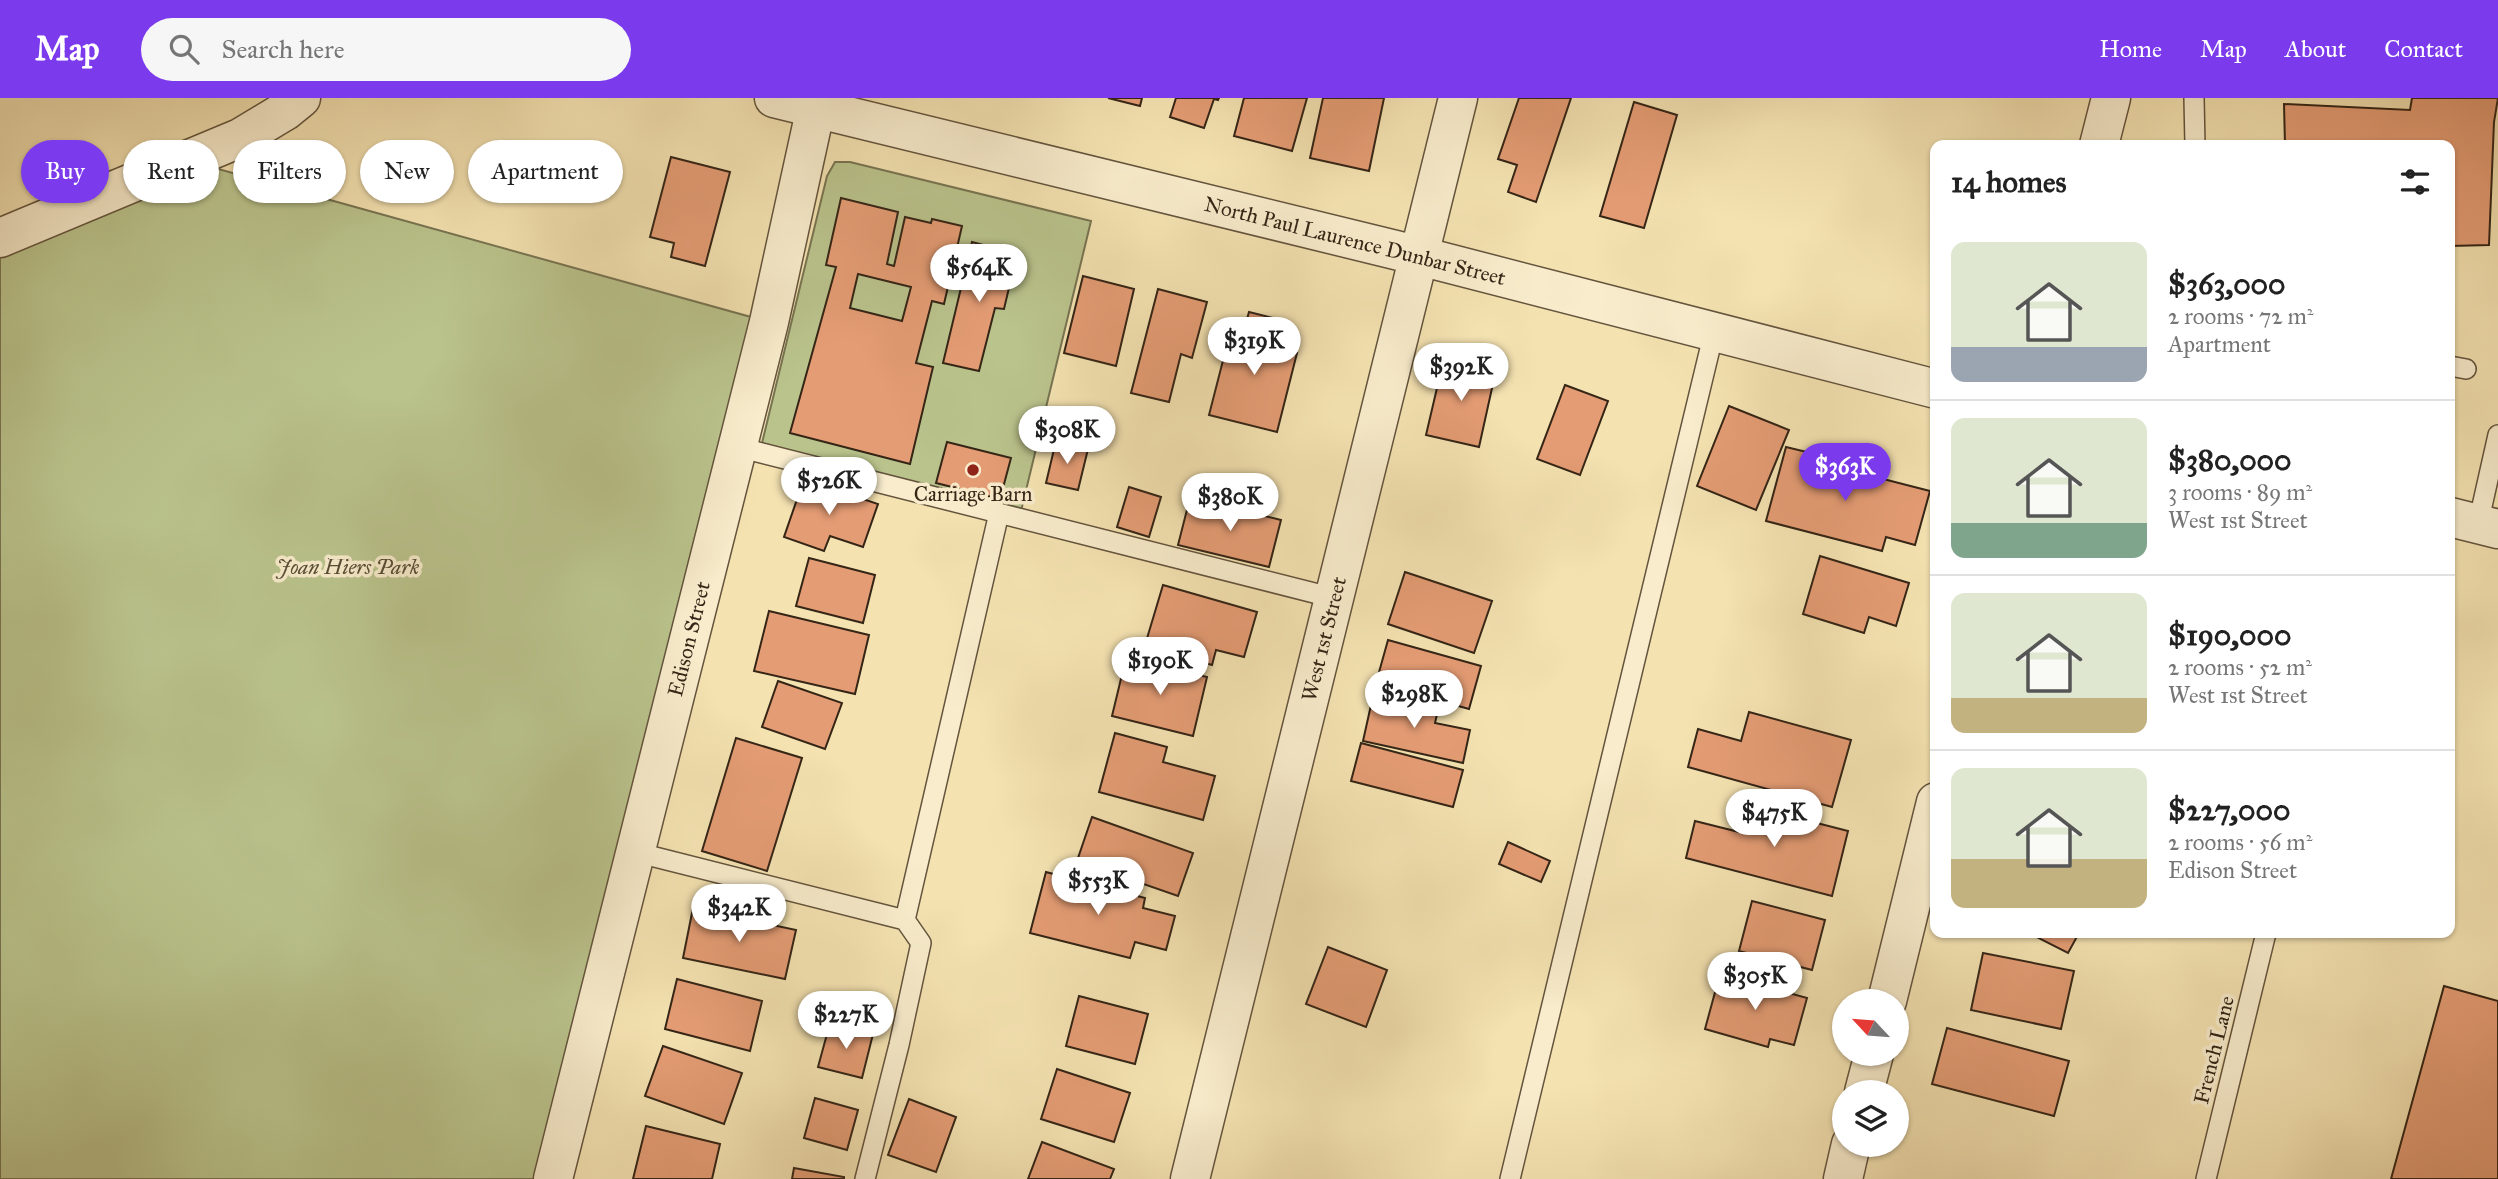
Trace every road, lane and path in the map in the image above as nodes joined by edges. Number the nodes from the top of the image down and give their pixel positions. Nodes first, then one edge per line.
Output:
1 (301, 98) edge
2 (774, 98) edge
3 (1458, 98) edge
4 (2111, 98) edge
5 (2194, 98) edge
6 (817, 103) edge
7 (2100, 140) edge
8 (2195, 140) edge
9 (0, 238) edge
10 (1420, 256) junction
11 (1714, 332) junction
12 (1930, 388) edge
13 (2498, 435) edge
14 (738, 447) junction
15 (999, 513) junction
16 (2475, 523) edge
17 (1334, 598) junction
18 (1930, 826) edge
19 (635, 852) junction
20 (905, 920) junction
21 (2265, 938) edge
22 (1890, 989) edge
23 (1848, 1157) edge
24 (554, 1179) edge
25 (865, 1179) edge
26 (1190, 1179) edge
27 (1510, 1179) edge
28 (1843, 1179) edge
29 (2206, 1179) edge

1 - 9 street
2 - 6 street, North Paul Laurence Dunbar Street
3 - 10 street, West 1st Street
4 - 7 street
5 - 8 lane
6 - 10 street, North Paul Laurence Dunbar Street
6 - 14 street, Edison Street
10 - 11 street, North Paul Laurence Dunbar Street
10 - 17 street, West 1st Street
11 - 12 street, North Paul Laurence Dunbar Street
11 - 27 lane
13 - 16 lane
14 - 15 lane
14 - 19 street, Edison Street
15 - 17 lane
15 - 20 lane
17 - 26 street, West 1st Street
18 - 22 street
19 - 20 lane
19 - 24 street, Edison Street
20 - 25 lane
21 - 29 lane, French Lane
23 - 28 street

